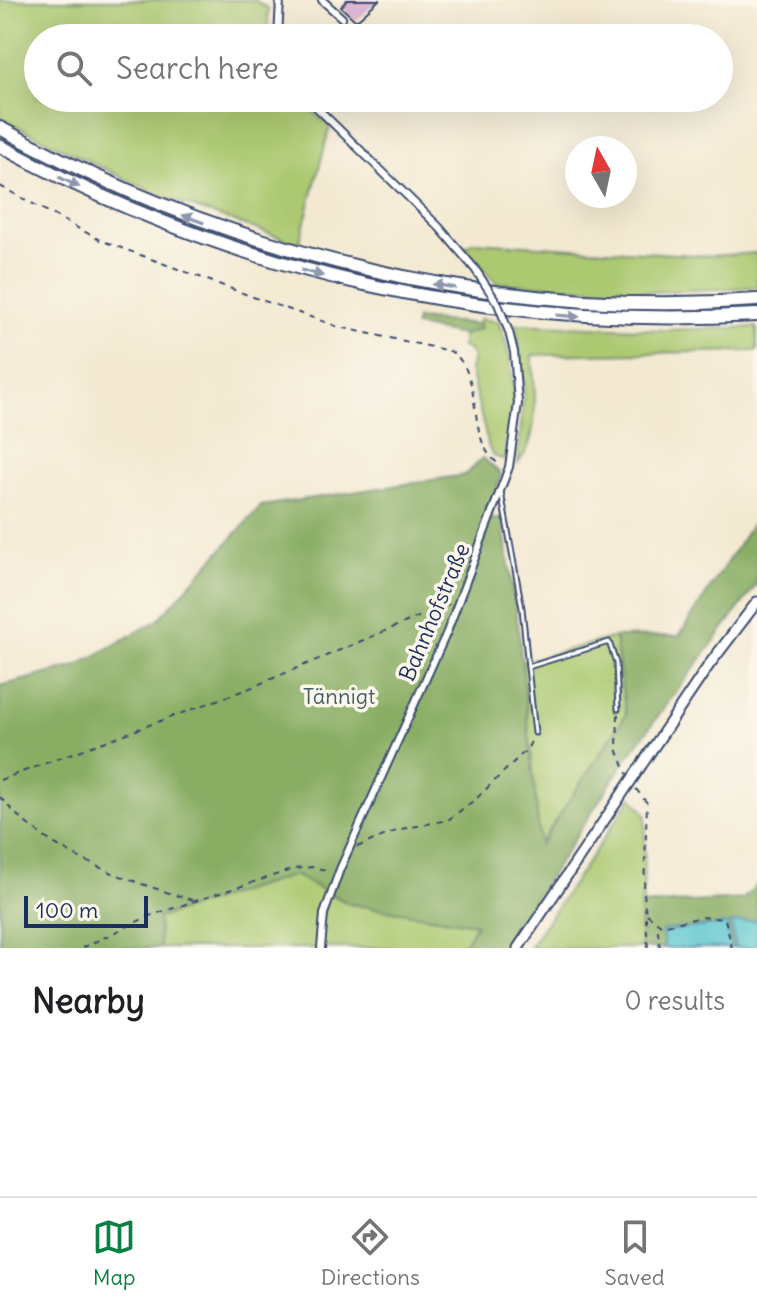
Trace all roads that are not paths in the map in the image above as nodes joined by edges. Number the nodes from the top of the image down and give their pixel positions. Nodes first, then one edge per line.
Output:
1 (280, 0) edge
2 (322, 0) edge
3 (342, 18) dead end
4 (279, 24) edge
5 (321, 112) edge
6 (0, 128) edge
7 (0, 146) edge
8 (757, 300) edge
9 (757, 315) edge
10 (501, 489) junction
11 (757, 602) edge
12 (528, 667) junction
13 (618, 709) road end
14 (535, 733) road end
15 (321, 948) edge
16 (518, 948) edge

1 - 4 street
2 - 3 street
5 - 10 street, Bahnhofstraße, bridge
8 -> 6 highway
7 -> 9 highway
10 - 12 lane
10 - 15 street, Bahnhofstraße
11 - 16 main road
12 - 13 lane
12 - 14 lane

